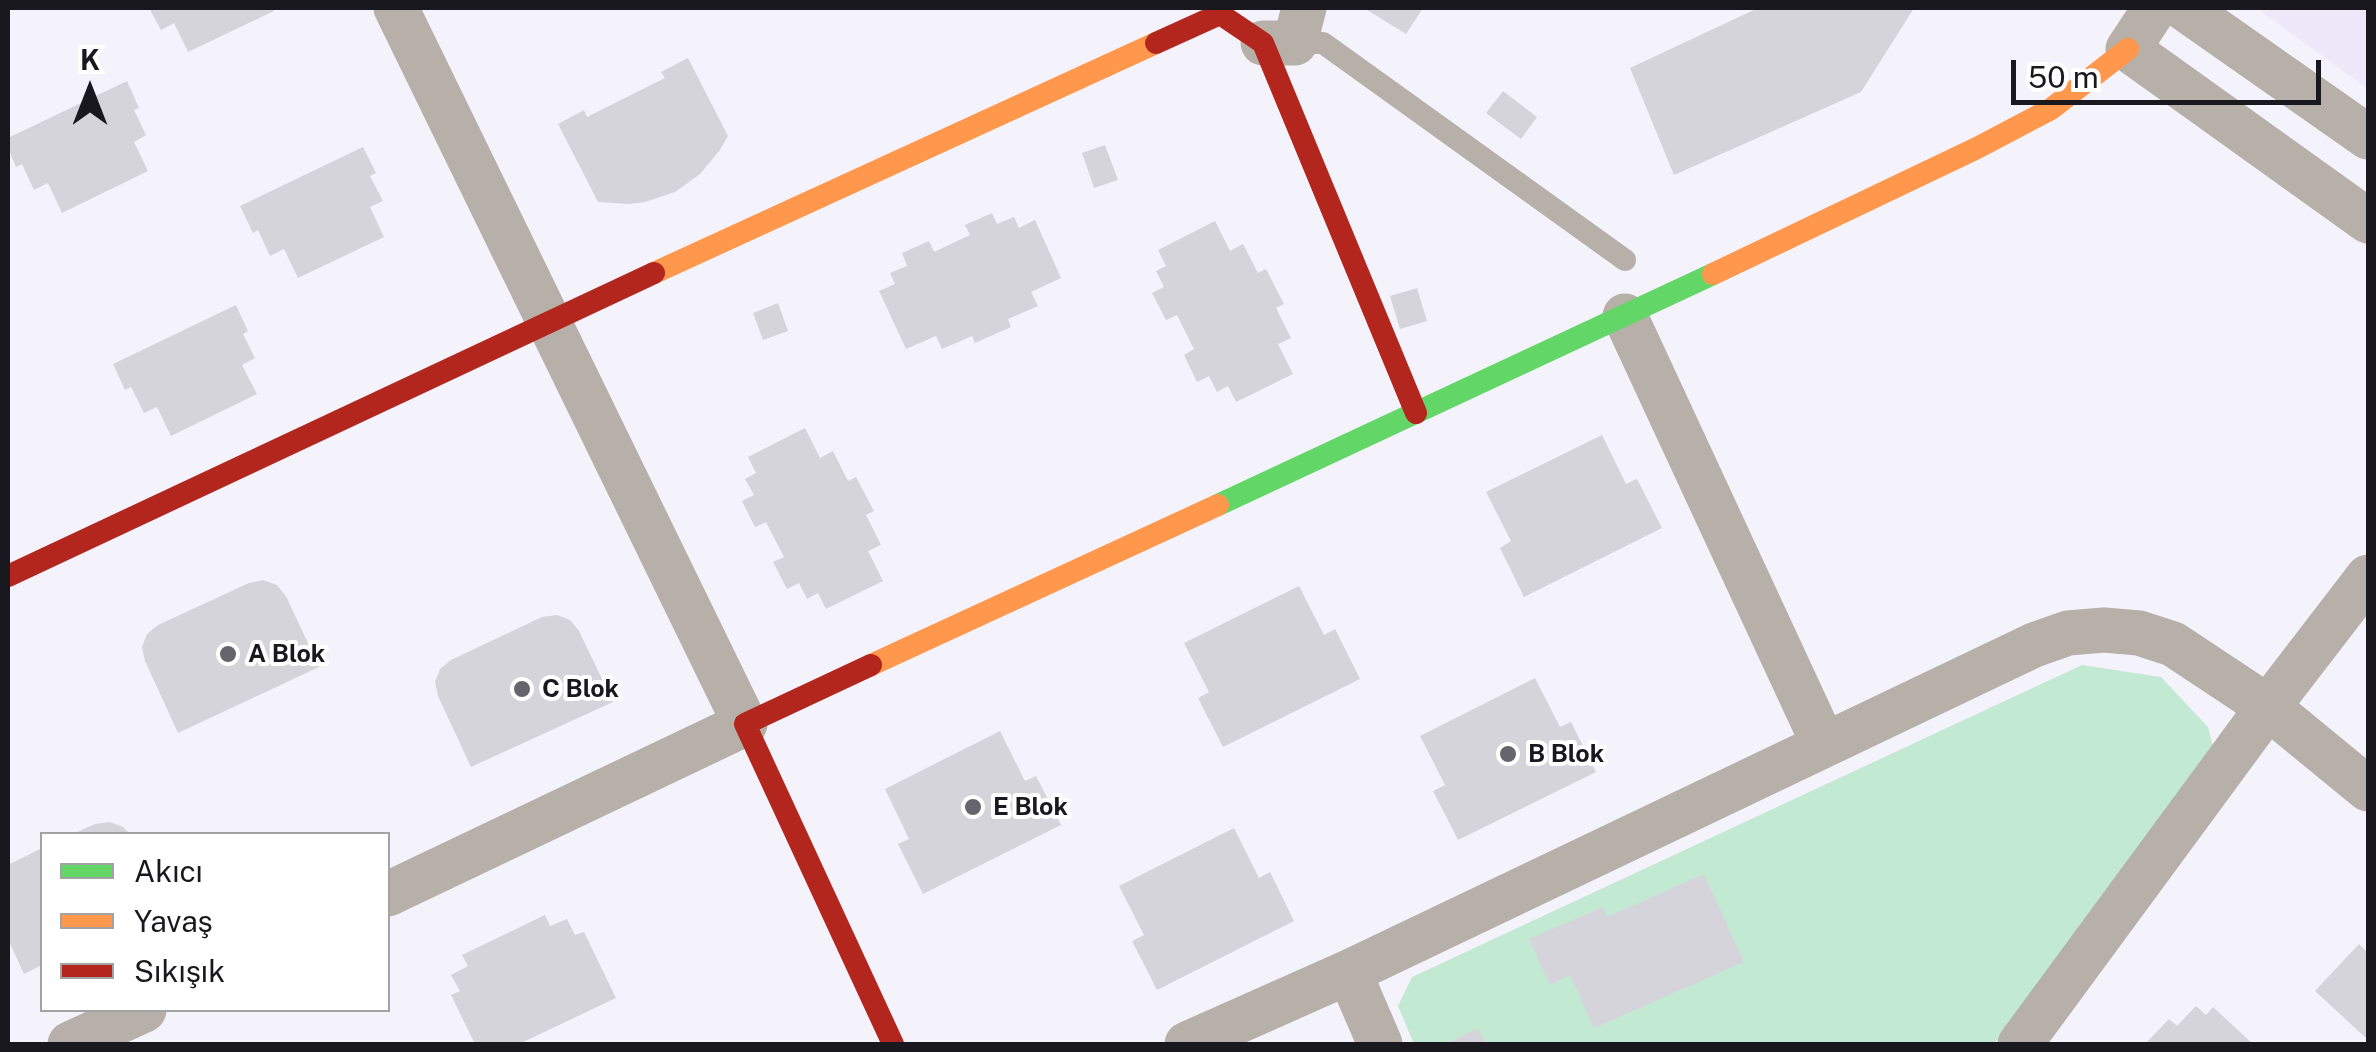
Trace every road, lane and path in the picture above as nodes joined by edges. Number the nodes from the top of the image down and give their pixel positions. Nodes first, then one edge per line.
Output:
1 (396, 8) edge
2 (2155, 8) edge
3 (2184, 8) edge
4 (1288, 32) edge
5 (2128, 49) junction
6 (2368, 137) edge
7 (2368, 221) edge
8 (1625, 260) dead end
9 (1625, 316) junction
10 (548, 321) junction
11 (1416, 413) junction
12 (8, 576) edge
13 (2368, 577) edge
14 (2268, 706) junction
15 (745, 724) junction
16 (1824, 745) junction
17 (2368, 789) edge
18 (390, 893) edge
19 (1349, 972) junction
20 (140, 1012) edge
21 (70, 1044) edge
22 (893, 1044) edge
23 (1187, 1044) edge
24 (1380, 1044) edge
25 (2020, 1044) edge

1 - 10 street
2 - 5 street
3 - 6 street
4 - 8 lane
4 - 10 street
4 - 11 street
5 - 7 street
5 - 9 street
9 - 11 street
9 - 16 street
10 - 12 street
10 - 15 street
11 - 15 street
13 - 14 street
14 - 16 street
14 - 17 street
14 - 25 street
15 - 18 street
15 - 22 street
16 - 19 street
19 - 23 street
19 - 24 street
20 - 21 street

